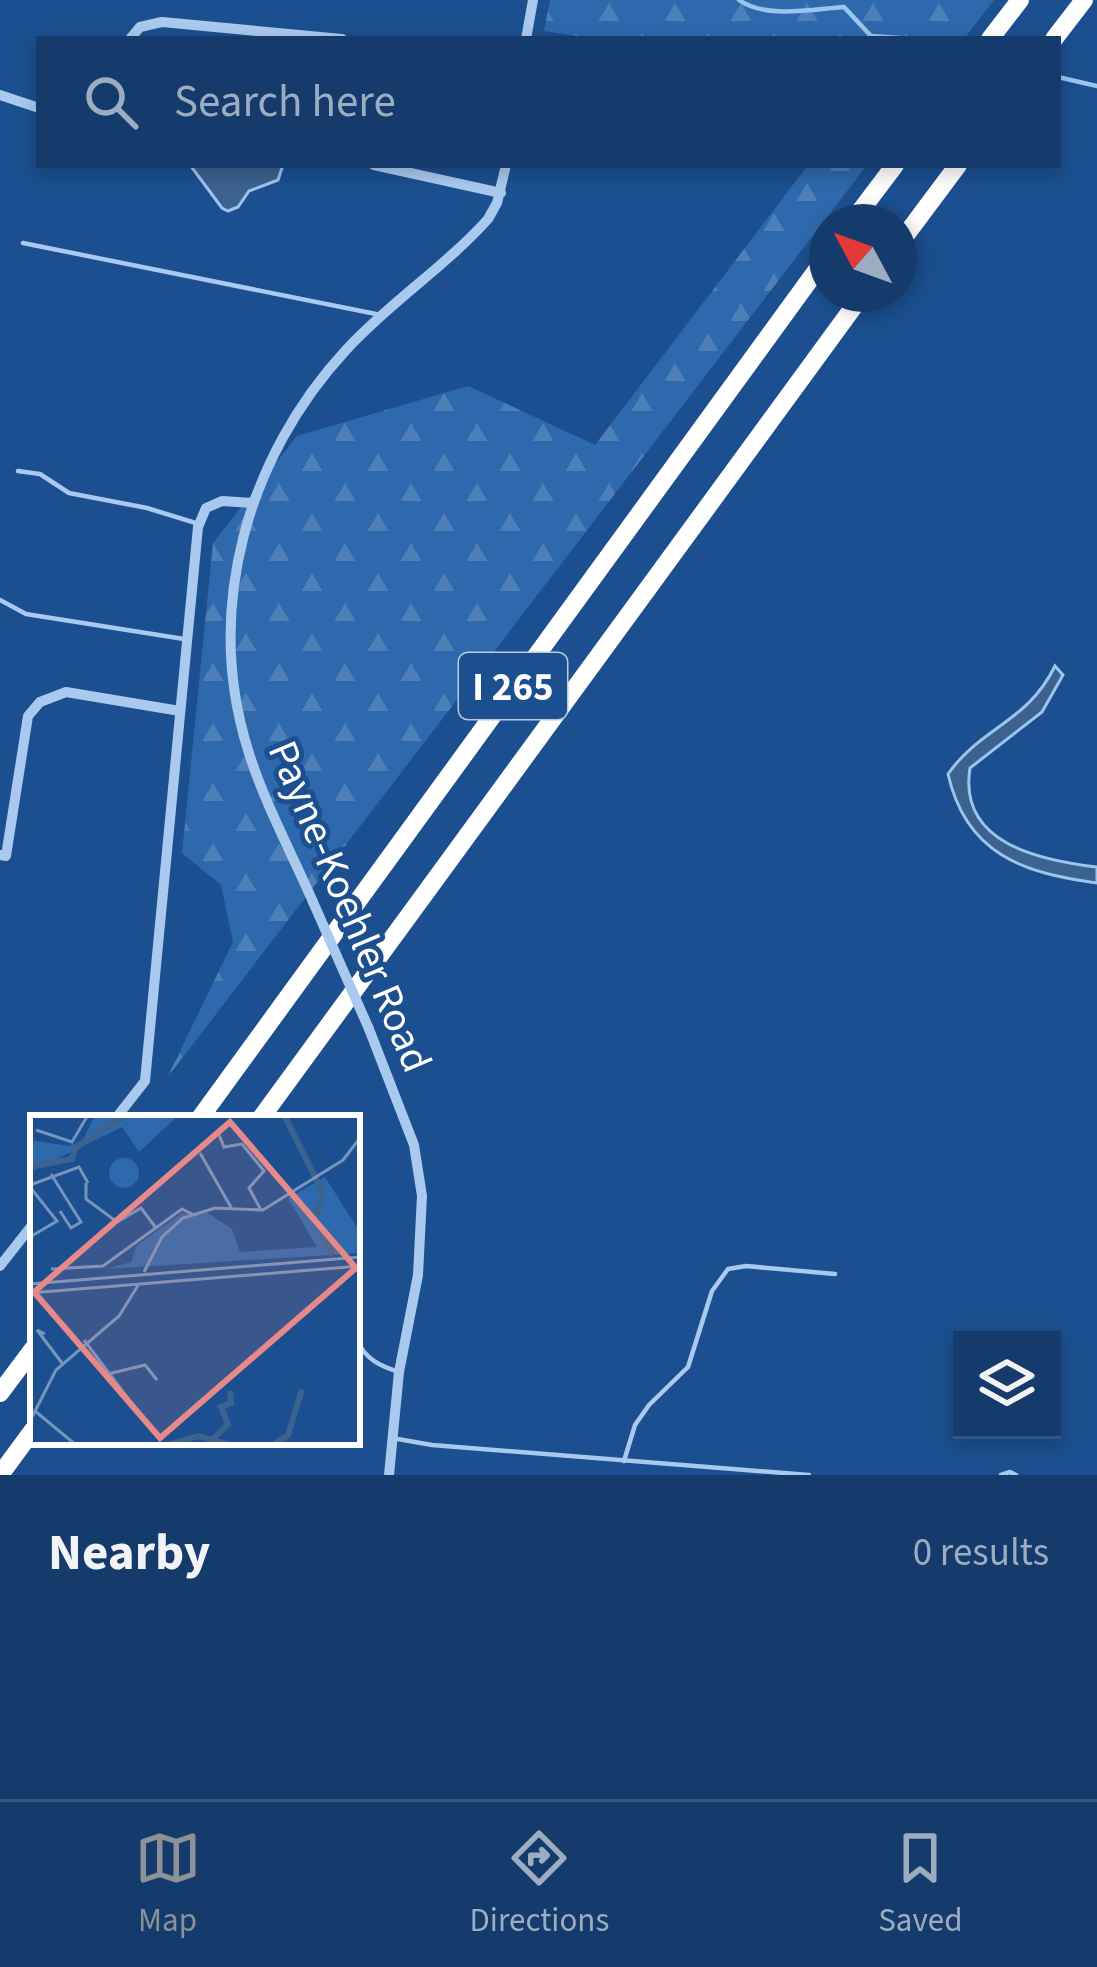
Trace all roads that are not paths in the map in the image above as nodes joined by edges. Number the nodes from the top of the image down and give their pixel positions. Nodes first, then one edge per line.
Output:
1 (533, 0) edge
2 (1020, 0) edge
3 (1084, 0) edge
4 (132, 36) edge
5 (310, 36) edge
6 (527, 36) edge
7 (992, 36) edge
8 (1056, 36) edge
9 (0, 95) edge
10 (36, 107) edge
11 (388, 168) edge
12 (505, 168) edge
13 (893, 168) edge
14 (956, 168) edge
15 (500, 193) junction
16 (866, 204) edge
17 (917, 220) edge
18 (22, 243) dead end
19 (809, 281) edge
20 (850, 312) edge
21 (382, 316) junction
22 (18, 472) dead end
23 (252, 503) junction
24 (199, 524) junction
25 (0, 600) edge
26 (184, 639) junction
27 (180, 711) junction
28 (0, 855) edge
29 (118, 1115) edge
30 (202, 1115) edge
31 (263, 1115) edge
32 (30, 1228) edge
33 (0, 1266) edge
34 (835, 1274) dead end
35 (30, 1339) edge
36 (360, 1347) edge
37 (30, 1353) edge
38 (399, 1372) junction
39 (0, 1376) edge
40 (0, 1394) edge
41 (30, 1434) edge
42 (392, 1438) junction
43 (35, 1445) edge
44 (624, 1462) junction
45 (0, 1475) edge
46 (16, 1475) edge
47 (389, 1475) edge
48 (809, 1475) edge
49 (1001, 1475) edge
50 (1016, 1475) edge

1 - 6 street
2 - 7 highway
3 - 8 highway
4 - 5 street
9 - 10 street
11 - 15 street
12 - 15 street, Payne-Koehler Road
13 - 16 highway
14 - 17 highway
15 - 21 street, Payne-Koehler Road
18 - 21 lane
19 - 30 highway, I 265
20 - 31 highway, I 265
21 - 23 street, Payne-Koehler Road
22 - 24 lane
23 - 24 street
23 - 38 street, Payne-Koehler Road, bridge
24 - 26 street
25 - 26 lane
26 - 27 street
27 - 28 street
27 - 29 street
32 - 33 street
34 - 44 lane
35 - 39 highway
36 - 38 lane
37 - 40 highway
38 - 42 street, Payne-Koehler Road
41 - 45 highway
42 - 44 lane
42 - 47 street, Payne-Koehler Road
43 - 46 highway
44 - 48 lane
49 - 50 lane

